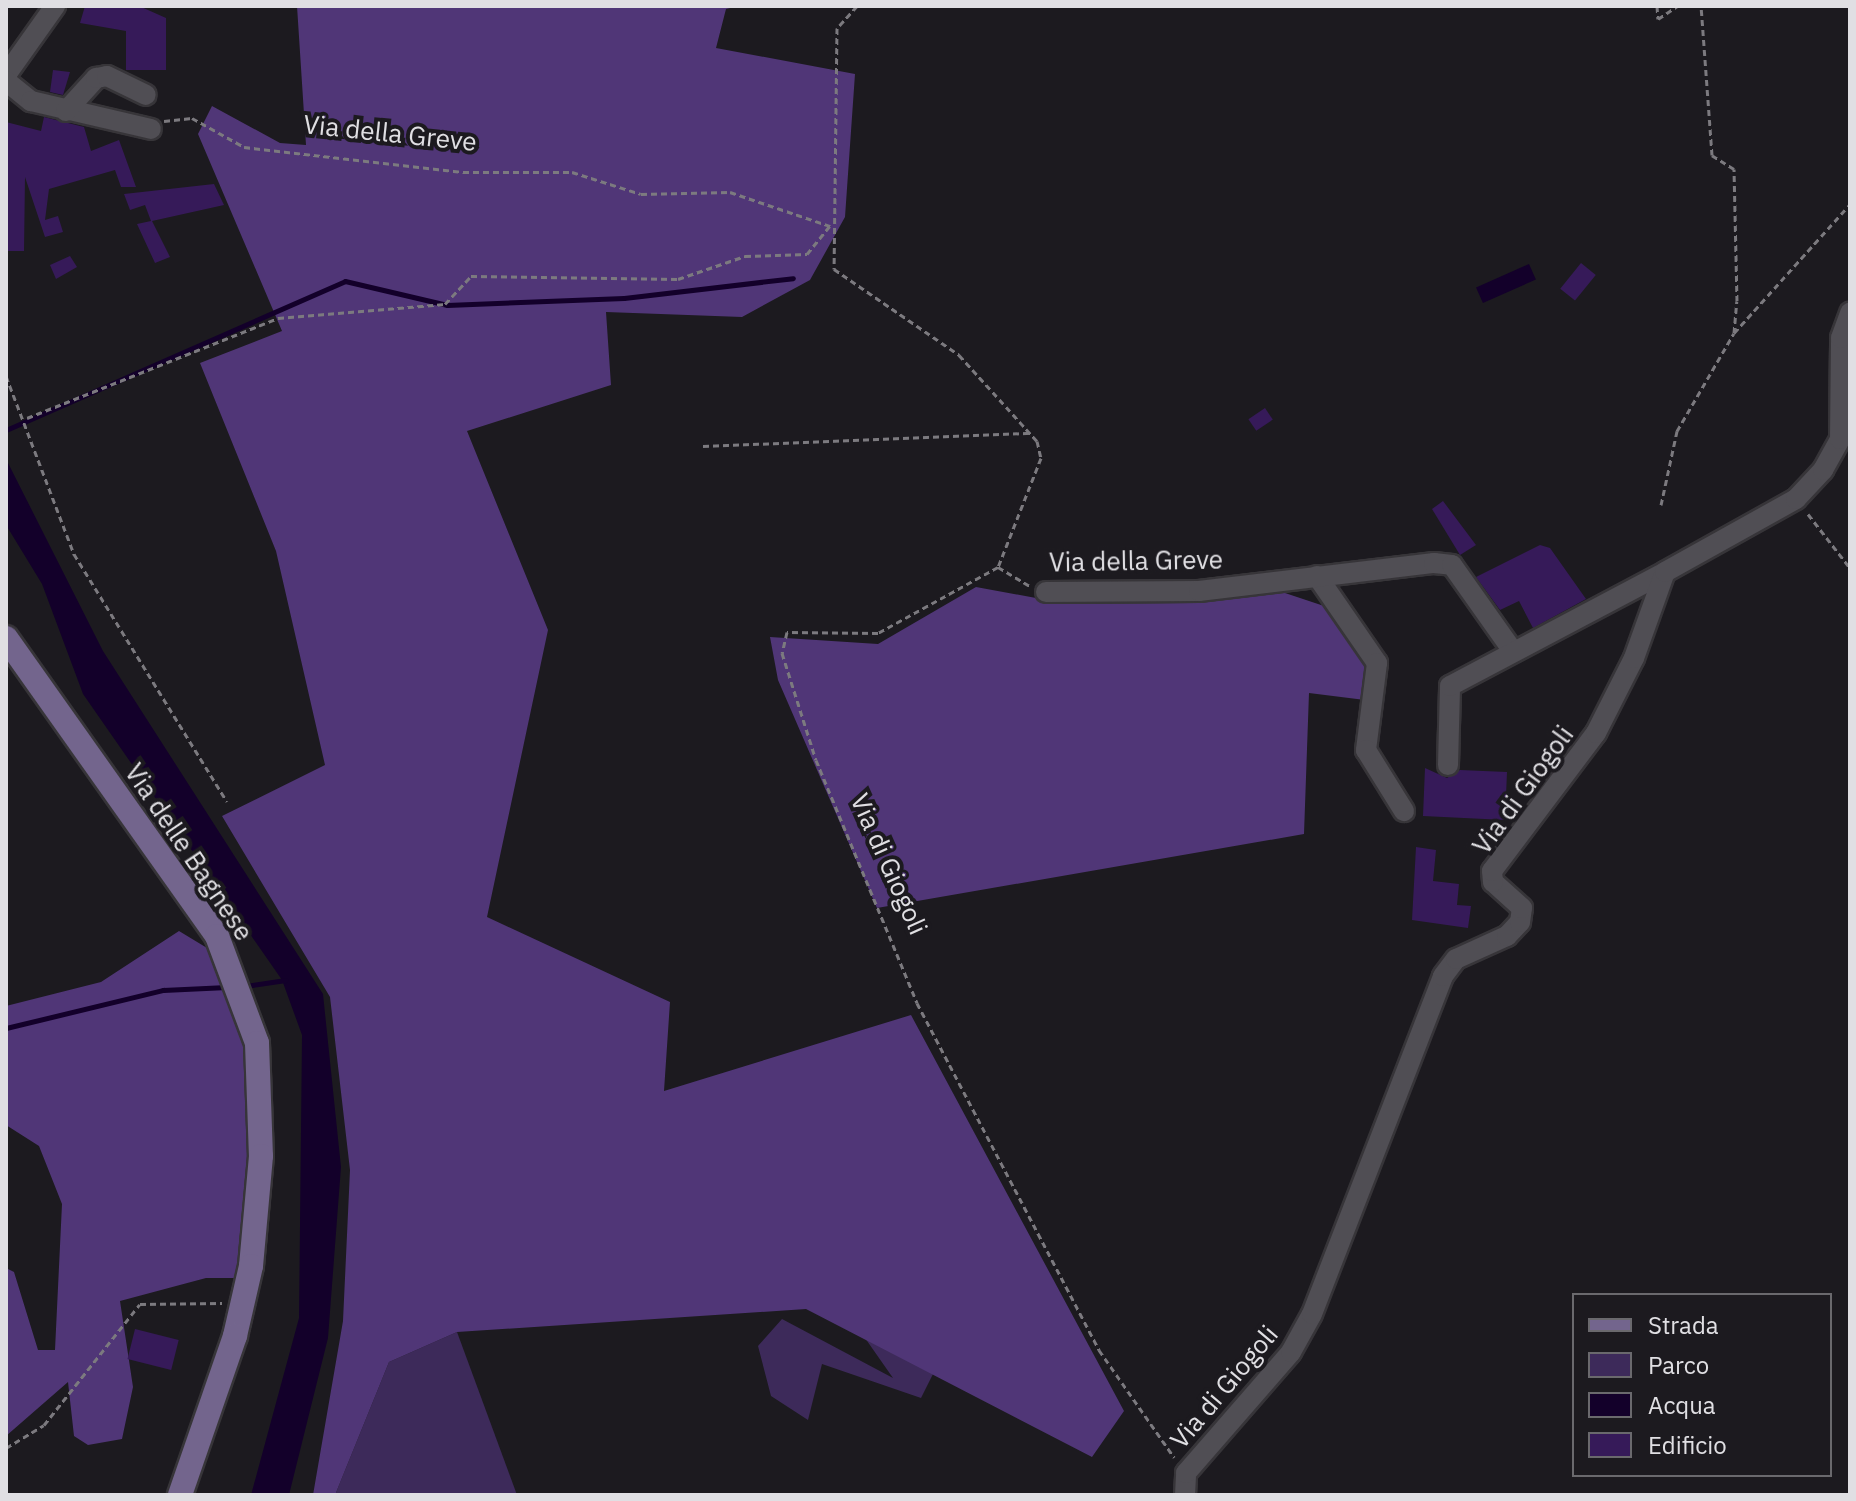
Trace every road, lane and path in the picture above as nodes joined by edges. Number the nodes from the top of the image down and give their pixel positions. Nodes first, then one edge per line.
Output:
1 (55, 6) edge
2 (857, 6) edge
3 (1657, 6) edge
4 (1677, 6) edge
5 (1701, 6) edge
6 (6, 78) edge
7 (146, 95) dead end
8 (66, 111) junction
9 (151, 129) joint
10 (1850, 204) edge
11 (830, 226) junction
12 (1850, 313) edge
13 (1734, 333) junction
14 (6, 376) edge
15 (27, 418) junction
16 (1032, 433) junction
17 (703, 446) dead end
18 (1796, 499) junction
19 (1661, 505) dead end
20 (998, 567) junction
21 (1850, 568) edge
22 (1665, 572) junction
23 (1317, 576) junction
24 (1046, 592) joint
25 (6, 638) edge
26 (1513, 651) junction
27 (16, 659) edge
28 (1448, 765) dead end
29 (227, 802) dead end
30 (1404, 811) dead end
31 (242, 1306) junction
32 (6, 1448) edge
33 (1186, 1473) junction
34 (180, 1495) edge
35 (1185, 1495) edge

1 - 6 street
2 - 11 path
3 - 4 path
5 - 13 path
6 - 8 street
7 - 8 street
8 - 9 street
9 - 11 path, Via della Greve
10 - 13 path
11 - 15 path
11 - 16 path
12 - 18 street
13 - 19 path
14 - 15 path
15 - 29 path
16 - 17 path
16 - 20 path
18 - 21 path
18 - 22 street
20 - 24 path, Via della Greve
20 - 33 path, Via di Giogoli
22 - 26 street
22 - 33 street, Via di Giogoli
23 - 24 street, Via della Greve
23 - 26 street, Via della Greve
23 - 30 street
25 - 27 main road, Via delle Bagnese
26 - 28 street
27 - 31 main road, Via delle Bagnese
31 - 32 path
31 - 34 main road, Via delle Bagnese
33 - 35 street, Via di Giogoli

